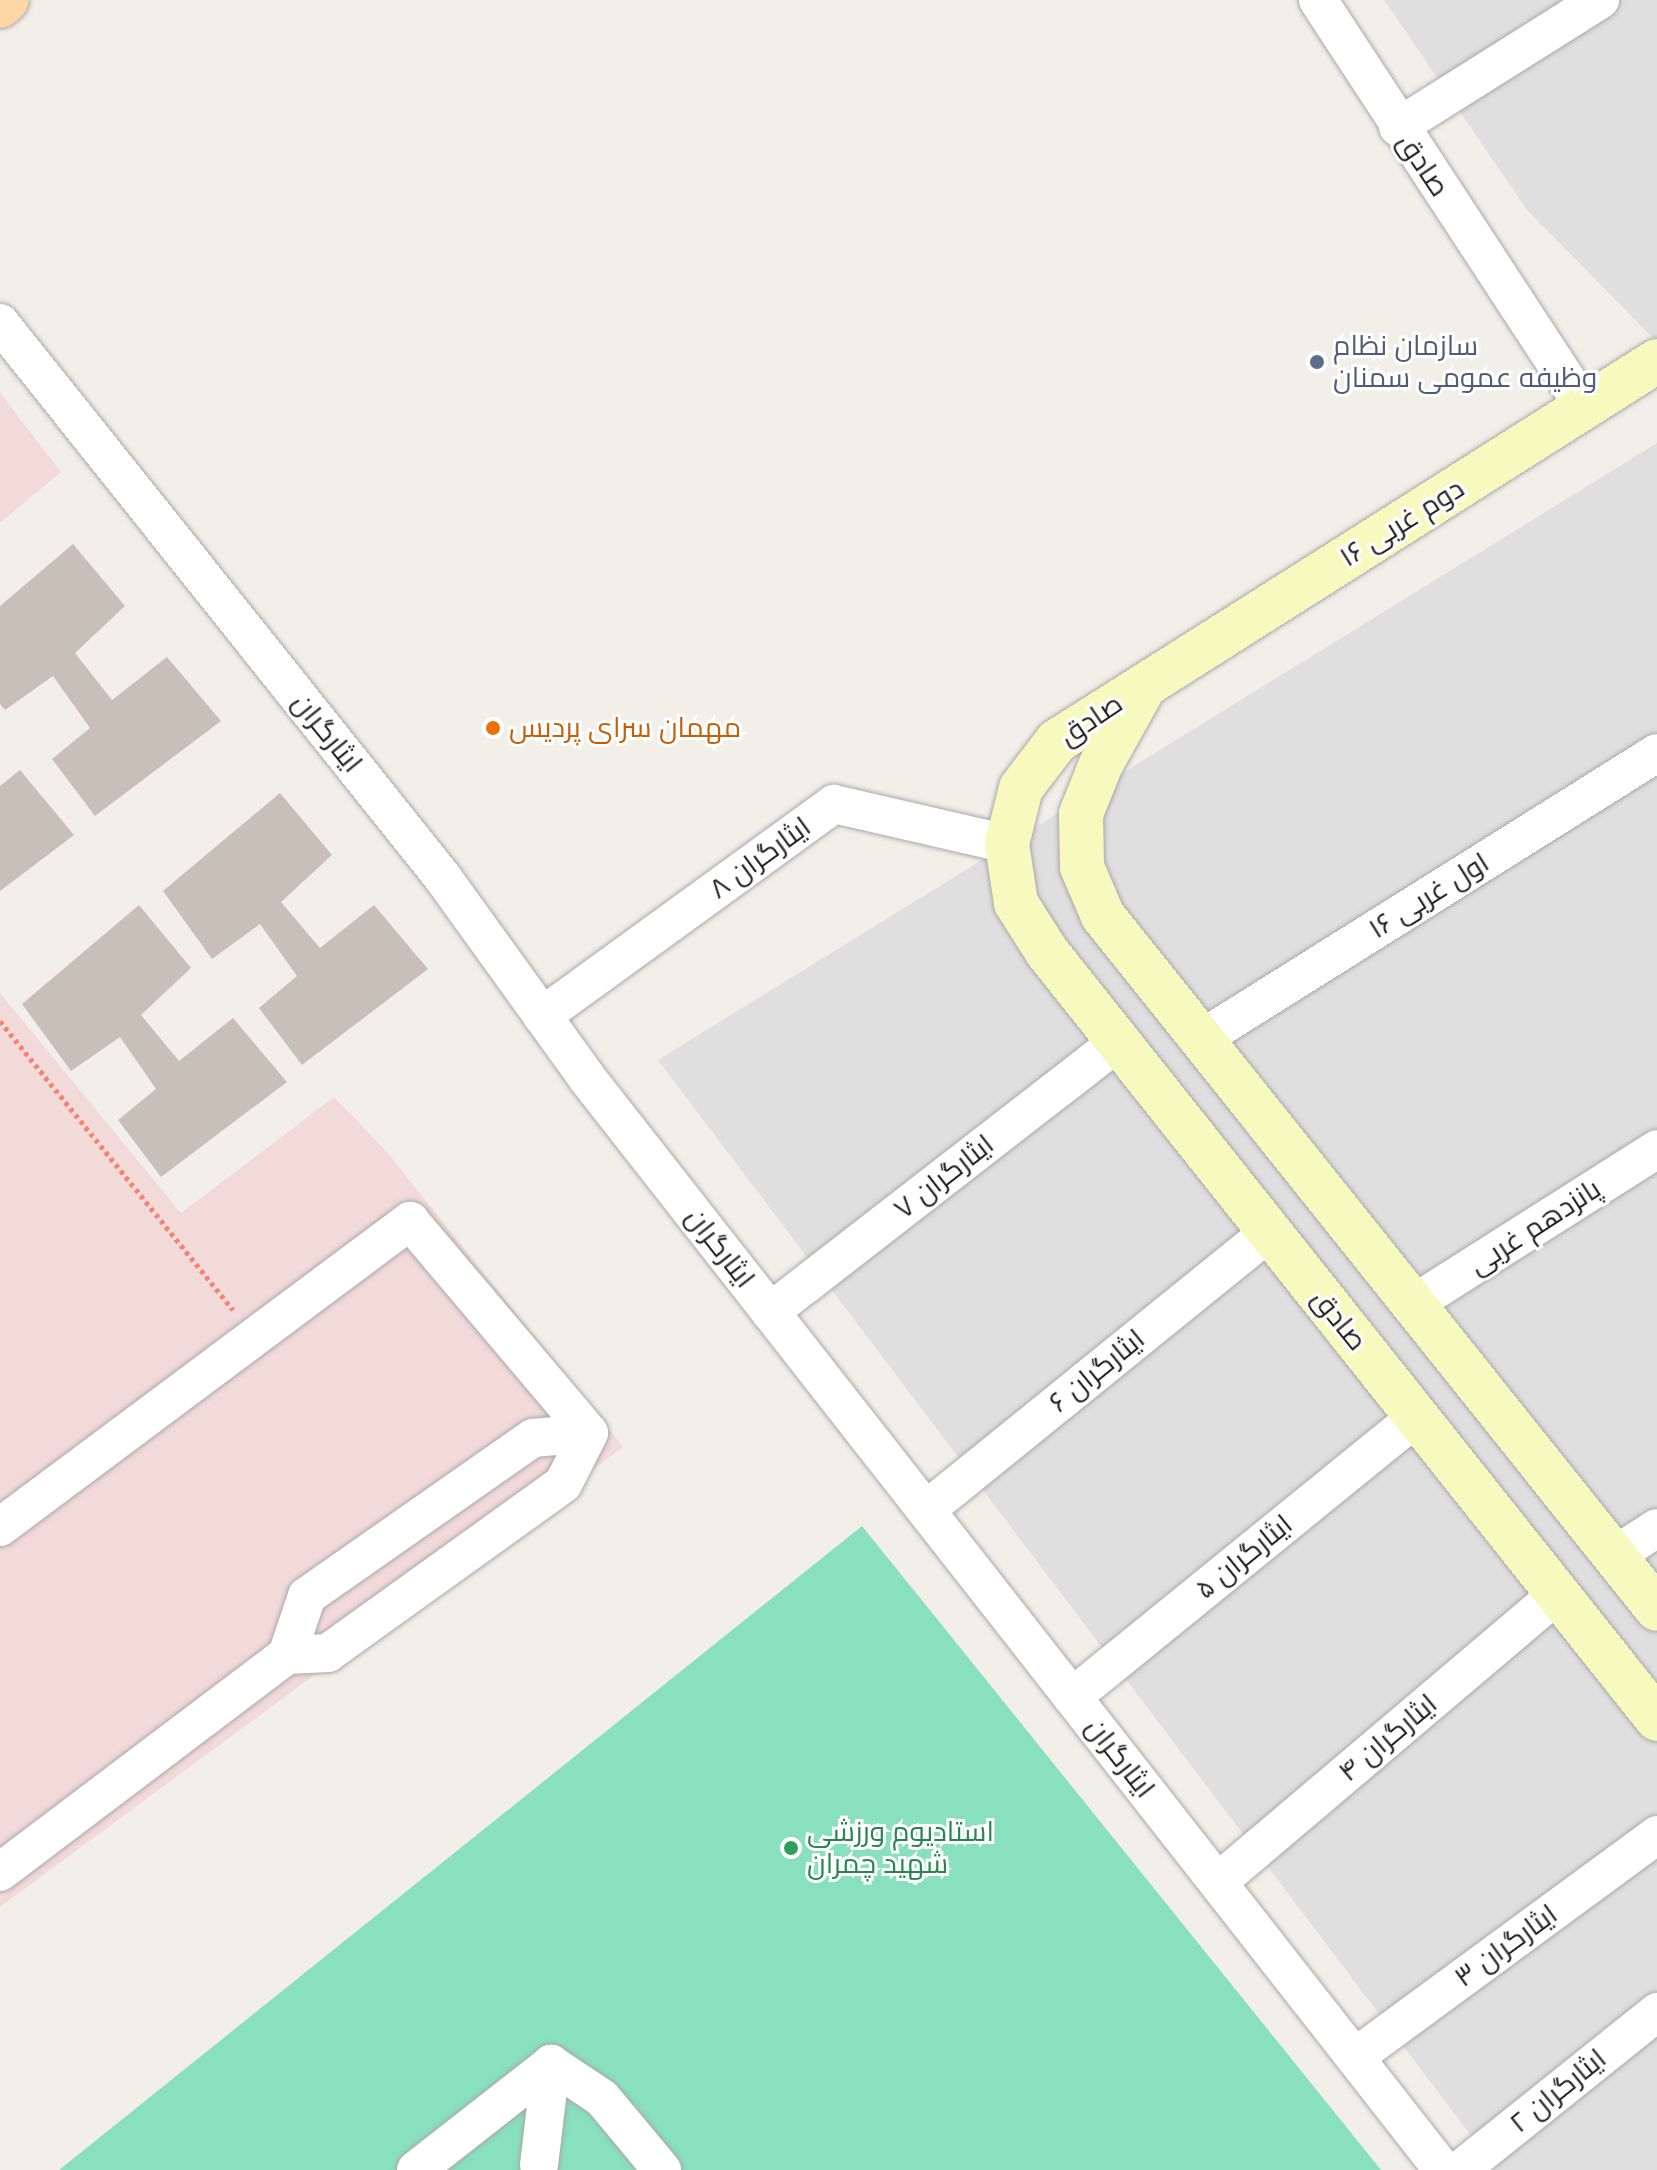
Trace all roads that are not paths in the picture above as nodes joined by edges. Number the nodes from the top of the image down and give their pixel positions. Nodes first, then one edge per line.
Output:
1 (7, 0) edge
2 (1318, 0) edge
3 (1600, 0) edge
4 (0, 6) edge
5 (1398, 127) junction
6 (0, 323) edge
7 (1657, 361) edge
8 (1584, 407) junction
9 (1146, 684) junction
10 (1657, 753) edge
11 (1007, 844) junction
12 (542, 1016) junction
13 (1201, 1039) junction
14 (1118, 1042) junction
15 (1657, 1149) edge
16 (1269, 1232) junction
17 (1413, 1304) junction
18 (770, 1312) junction
19 (1359, 1345) junction
20 (1417, 1417) junction
21 (589, 1433) junction
22 (926, 1510) junction
23 (0, 1527) edge
24 (1657, 1528) edge
25 (1614, 1556) junction
26 (1557, 1594) junction
27 (1657, 1609) edge
28 (287, 1655) junction
29 (1072, 1697) junction
30 (1657, 1719) edge
31 (1657, 1835) edge
32 (0, 1872) edge
33 (1218, 1882) junction
34 (1657, 2012) edge
35 (1355, 2057) junction
36 (551, 2064) junction
37 (538, 2168) edge
38 (416, 2170) edge
39 (662, 2170) edge
40 (1443, 2170) edge
41 (1460, 2170) edge

1 - 4 main road
2 - 5 street, صادق
3 - 5 street
5 - 8 street, صادق
6 - 12 street, ایثارگران
7 - 8 street, ۱۶ دوم غربی
8 - 9 street, ۱۶ دوم غربی
9 - 11 street, صادق
9 - 13 street, صادق
10 - 13 street, ۱۶ اول غربی
11 - 12 street, ایثارگران ۸
11 - 14 street, صادق
12 - 18 street, ایثارگران
13 - 17 street, صادق
14 - 16 street, صادق
14 - 18 street, ایثارگران ۷
15 - 17 street, پانزدهم غربی
16 - 19 street, صادق
16 - 22 street, ایثارگران ۶
17 - 19 street
17 - 25 street, صادق
18 - 22 street, ایثارگران
19 - 20 street, صادق
20 - 26 street, صادق
20 - 29 street, ایثارگران ۵
21 - 23 street
21 - 28 street
21 - 28 street
22 - 29 street, ایثارگران
24 - 25 street
25 - 27 street, صادق
26 - 30 street, صادق
26 - 33 street, ایثارگران ۴
28 - 32 street
29 - 33 street, ایثارگران
31 - 35 street, ایثارگران ۳
33 - 35 street, ایثارگران
34 - 41 street, ایثارگران ۲
35 - 40 street, ایثارگران
36 - 37 street
36 - 38 street
36 - 39 street

